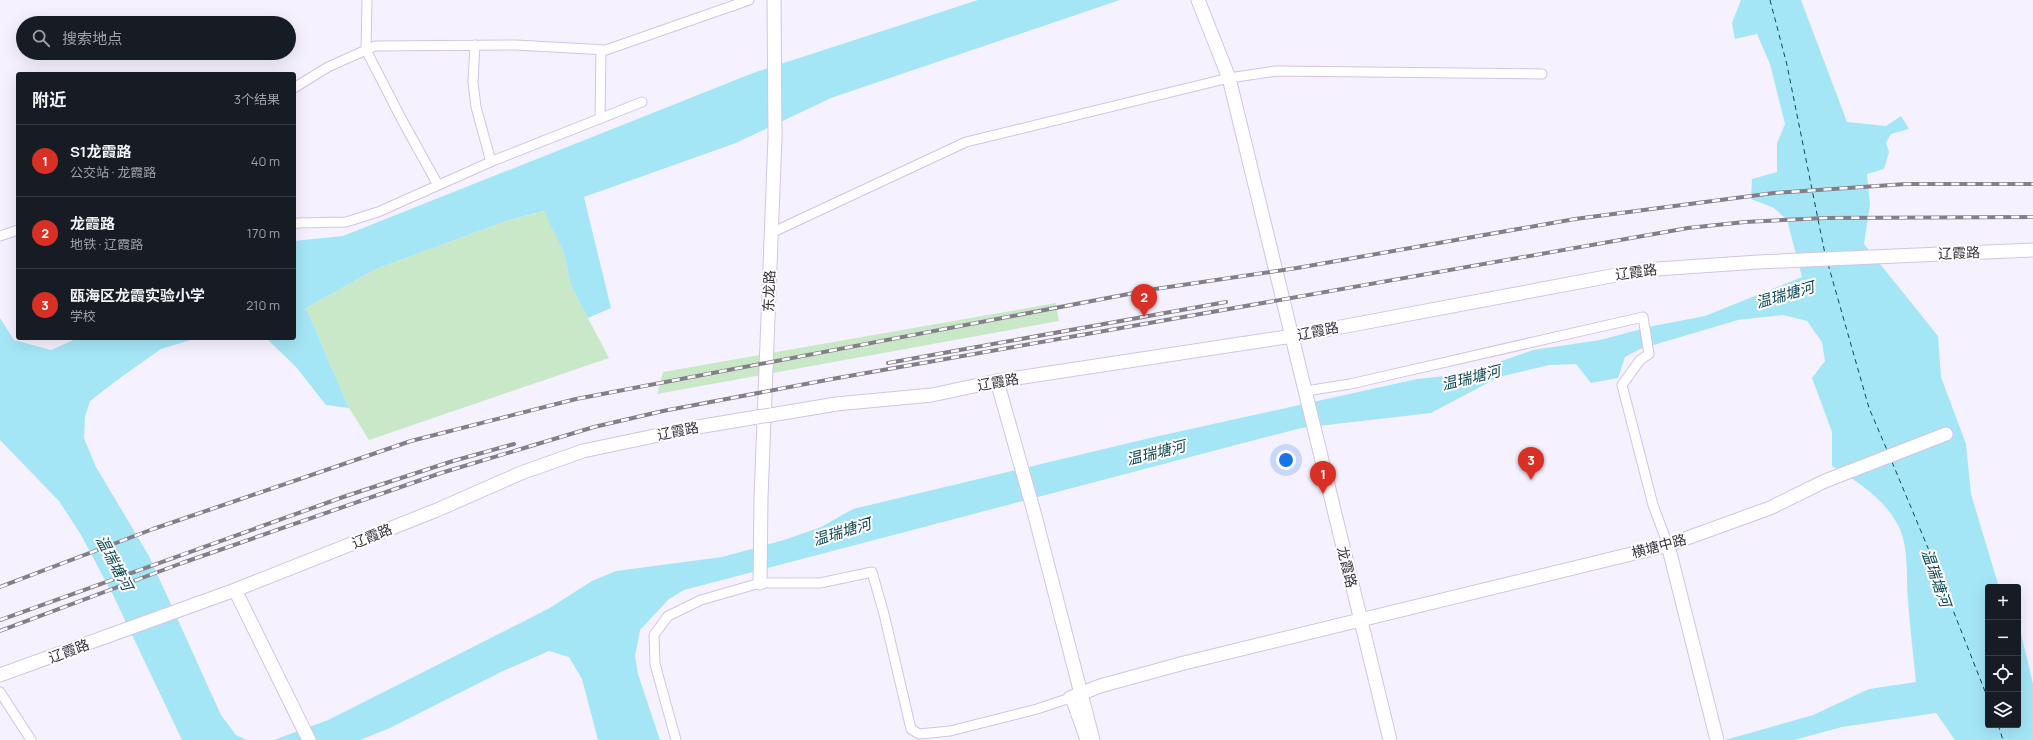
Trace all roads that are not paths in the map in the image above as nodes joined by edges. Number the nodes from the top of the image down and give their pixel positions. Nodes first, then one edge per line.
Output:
1 (367, 0) edge
2 (749, 0) edge
3 (774, 0) edge
4 (1198, 0) edge
5 (475, 45) junction
6 (366, 50) junction
7 (601, 50) junction
8 (1542, 74) dead end
9 (1229, 78) junction
10 (296, 87) edge
11 (642, 102) dead end
12 (600, 119) junction
13 (491, 162) junction
14 (438, 185) junction
15 (296, 223) edge
16 (16, 231) edge
17 (771, 234) junction
18 (0, 236) edge
19 (2033, 250) edge
20 (1293, 336) junction
21 (997, 381) junction
22 (1306, 391) junction
23 (1946, 434) dead end
24 (1668, 545) junction
25 (760, 580) junction
26 (235, 590) junction
27 (1360, 620) junction
28 (0, 676) edge
29 (0, 692) edge
30 (1075, 696) junction
31 (31, 740) edge
32 (309, 740) edge
33 (676, 740) edge
34 (1085, 740) edge
35 (1093, 740) edge
36 (1390, 740) edge
37 (1717, 740) edge

1 - 6 street
2 - 7 street
3 - 17 street, 东龙路
4 - 9 street, 龙霞路
5 - 6 street
5 - 7 street
5 - 13 street
6 - 10 street
6 - 14 street
7 - 12 street
8 - 9 street
9 - 17 street
9 - 20 street, 龙霞路
11 - 12 street
12 - 13 street
13 - 14 street
14 - 15 street
16 - 18 street
17 - 25 street, 东龙路
19 - 20 street, 辽霞路
20 - 21 street, 辽霞路
20 - 22 street, 龙霞路
21 - 26 street, 辽霞路, bridge
21 - 30 street
22 - 24 street
22 - 27 street, 龙霞路
23 - 24 street, 横塘中路
24 - 27 street, 横塘中路
24 - 37 street
25 - 30 street
25 - 33 street
26 - 28 street, 辽霞路
26 - 32 street
27 - 30 street, 横塘中路
27 - 36 street, 龙霞路
29 - 31 street
30 - 34 street
30 - 35 street

